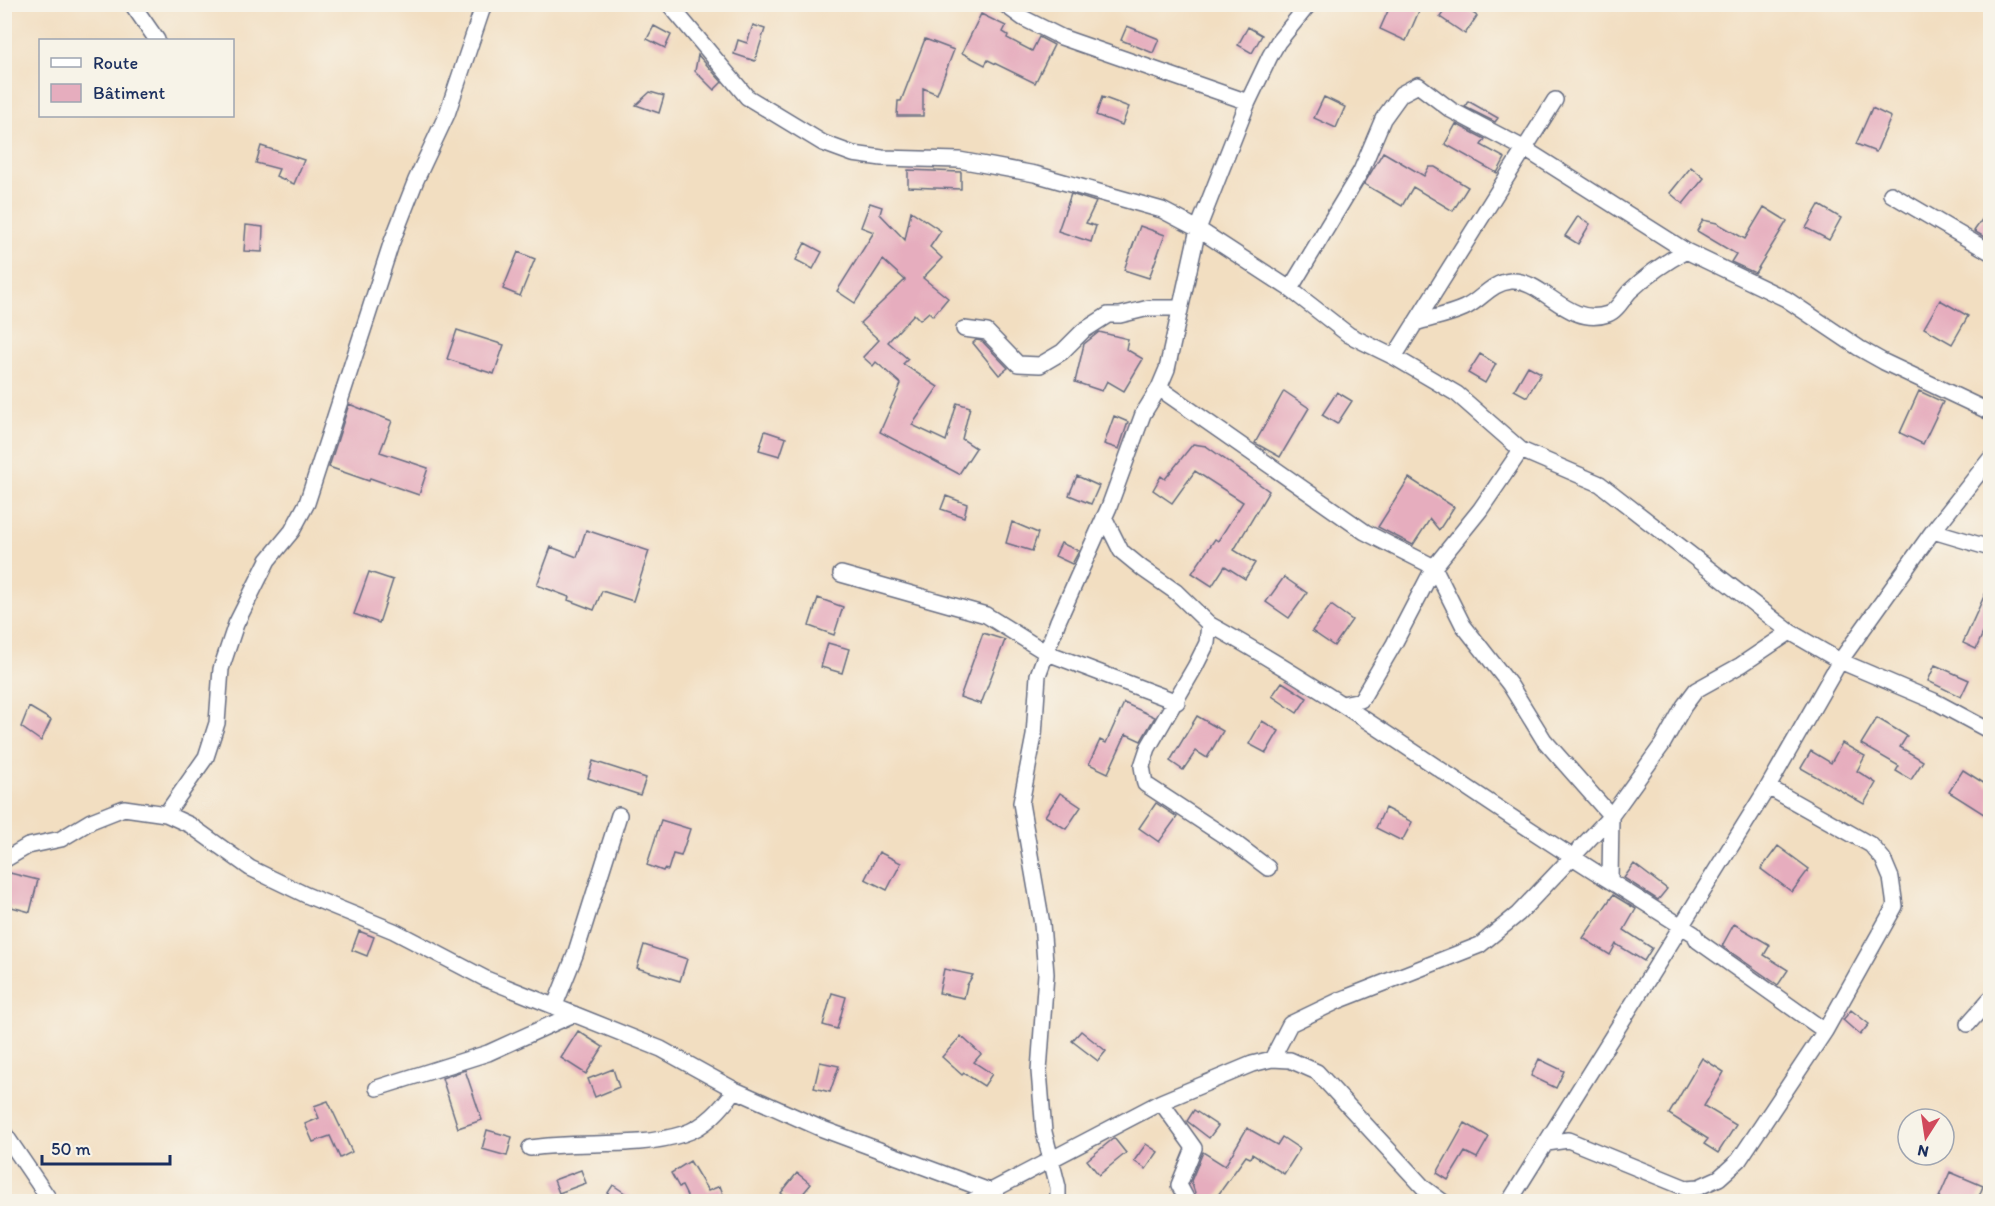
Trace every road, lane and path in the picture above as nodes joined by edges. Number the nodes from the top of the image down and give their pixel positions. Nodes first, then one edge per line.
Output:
1 (132, 4) edge
2 (484, 4) edge
3 (669, 4) edge
4 (1004, 4) edge
5 (1309, 4) edge
6 (156, 39) edge
7 (1555, 100) dead end
8 (1248, 102) junction
9 (1525, 149) junction
10 (1891, 194) dead end
11 (1198, 229) junction
12 (1686, 251) junction
13 (1990, 252) edge
14 (1290, 289) junction
15 (1180, 308) junction
16 (1415, 323) junction
17 (964, 329) dead end
18 (1394, 357) junction
19 (1159, 388) junction
20 (1990, 412) edge
21 (1521, 450) junction
22 (1990, 459) edge
23 (1104, 518) junction
24 (1933, 531) junction
25 (1990, 548) edge
26 (1434, 567) junction
27 (841, 574) dead end
28 (1209, 624) junction
29 (1790, 632) junction
30 (1045, 652) junction
31 (1840, 661) junction
32 (1177, 702) junction
33 (1342, 704) junction
34 (1990, 731) edge
35 (1768, 787) junction
36 (166, 814) junction
37 (619, 815) dead end
38 (1611, 816) junction
39 (1571, 857) junction
40 (4, 860) edge
41 (1268, 867) dead end
42 (1610, 880) junction
43 (1680, 926) junction
44 (1990, 999) edge
45 (555, 1005) junction
46 (574, 1014) junction
47 (1968, 1024) dead end
48 (1825, 1031) junction
49 (1272, 1059) junction
50 (377, 1088) dead end
51 (735, 1090) junction
52 (1161, 1102) junction
53 (4, 1133) edge
54 (1546, 1143) junction
55 (530, 1148) dead end
56 (1050, 1162) junction
57 (992, 1192) junction
58 (51, 1202) edge
59 (970, 1202) edge
60 (1058, 1202) edge
61 (1188, 1202) edge
62 (1443, 1202) edge
63 (1509, 1202) edge

1 - 6 street
2 - 36 street
3 - 11 street
4 - 8 street
5 - 8 street
7 - 9 street
8 - 11 street
9 - 12 street
9 - 14 street
9 - 16 street
10 - 13 street
11 - 14 street
11 - 15 street
12 - 16 street
12 - 20 street
14 - 18 street
15 - 17 street
15 - 19 street
16 - 18 street
18 - 21 street
19 - 23 street
19 - 26 street
21 - 26 street
21 - 29 street
22 - 24 street
23 - 28 street
23 - 30 street
24 - 25 street
24 - 31 street
26 - 33 street
26 - 38 street
27 - 30 street
28 - 32 street
28 - 33 street
29 - 31 street
29 - 38 street
30 - 32 street
30 - 56 street
31 - 34 street
31 - 35 street
32 - 41 street
33 - 39 street
35 - 43 street
35 - 48 street
36 - 40 street
36 - 45 street
37 - 45 street
38 - 39 street
38 - 42 street
39 - 42 street
39 - 49 street
42 - 43 street
43 - 48 street
43 - 54 street
44 - 47 street
45 - 46 street
46 - 50 street
46 - 51 street
48 - 54 street
49 - 52 street
49 - 62 street
51 - 55 street
51 - 57 street
52 - 56 street
52 - 61 street
53 - 58 street
54 - 63 street
56 - 57 street
56 - 60 street
57 - 59 street

